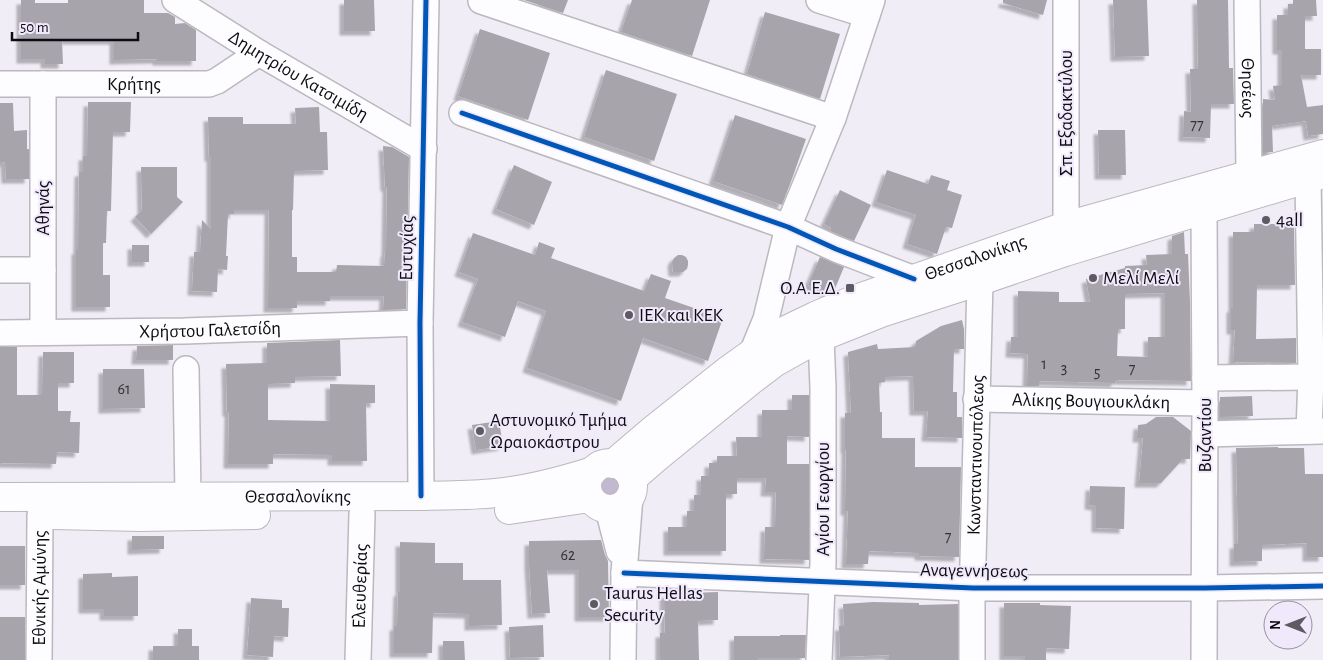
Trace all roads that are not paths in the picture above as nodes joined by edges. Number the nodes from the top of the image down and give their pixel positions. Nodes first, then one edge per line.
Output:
1 (175, 0) edge
2 (426, 0) edge
3 (481, 0) edge
4 (819, 0) edge
5 (1066, 0) edge
6 (1246, 0) edge
7 (870, 8) edge
8 (259, 53) junction
9 (0, 84) edge
10 (43, 84) junction
11 (462, 113) dead end
12 (833, 118) junction
13 (424, 149) junction
14 (1323, 154) edge
15 (1249, 176) junction
16 (1316, 176) edge
17 (1204, 210) junction
18 (1066, 226) junction
19 (788, 228) junction
20 (0, 270) edge
21 (43, 270) junction
22 (914, 279) junction
23 (980, 281) junction
24 (420, 323) junction
25 (43, 332) junction
26 (0, 333) edge
27 (821, 337) junction
28 (752, 353) junction
29 (186, 369) dead end
30 (1311, 377) junction
31 (1205, 390) junction
32 (976, 399) junction
33 (1316, 431) edge
34 (1205, 434) junction
35 (611, 486) junction
36 (421, 496) junction
37 (0, 497) edge
38 (188, 497) junction
39 (362, 514) junction
40 (40, 515) junction
41 (0, 516) edge
42 (624, 573) junction
43 (822, 582) junction
44 (1323, 586) edge
45 (972, 588) junction
46 (1205, 588) junction
47 (39, 660) edge
48 (358, 660) edge
49 (623, 660) edge
50 (818, 660) edge
51 (972, 660) edge
52 (1204, 660) edge

1 - 8 street, Δημητρίου Κατσιμίδη
2 - 13 street, Ευτυχίας
3 - 12 street
4 - 7 street
5 - 18 street, Σπ. Εξαδακτύλου
6 - 15 street, Θησέως
7 - 12 street
8 - 10 street, Κρήτης
8 - 13 street, Δημητρίου Κατσιμίδη
9 - 10 street, Κρήτης
10 - 21 street, Αθηνάς
11 - 19 street
12 - 19 street
13 - 24 street, Ευτυχίας
14 - 15 main road, Θεσσαλονίκης
15 - 18 main road, Θεσσαλονίκης
16 - 17 main road, Θεσσαλονίκης
16 - 30 street
17 - 23 main road, Θεσσαλονίκης
17 - 31 street, Βυζαντίου
18 - 22 main road, Θεσσαλονίκης
19 - 22 street
19 - 28 street
20 - 21 street
21 - 25 street, Αθηνάς
22 - 28 main road, Θεσσαλονίκης
23 - 27 main road, Θεσσαλονίκης
23 - 32 street, Κωνσταντινουπόλεως
24 - 25 street, Χρήστου Γαλετσίδη
24 - 36 street, Ευτυχίας
25 - 26 street, Χρήστου Γαλετσίδη
27 - 35 main road, Θεσσαλονίκης
27 - 43 street, Αγίου Γεωργίου
28 - 35 main road, Θεσσαλονίκης
29 - 38 street
30 - 31 street, Αλίκης Βουγιουκλάκη
30 - 33 street
31 - 32 street, Αλίκης Βουγιουκλάκη
31 - 34 street, Βυζαντίου
32 - 45 street, Κωνσταντινουπόλεως
33 - 34 street
34 - 46 street, Βυζαντίου
35 - 36 main road, Θεσσαλονίκης
35 - 39 main road, Θεσσαλονίκης
35 - 42 street
36 - 38 main road, Θεσσαλονίκης
37 - 38 main road, Θεσσαλονίκης
39 - 40 main road, Θεσσαλονίκης
39 - 48 street, Ελευθερίας
40 - 41 main road, Θεσσαλονίκης
40 - 47 street, Εθνικής Αμύνης
42 - 43 street, Αναγεννήσεως
42 - 49 street
43 - 45 street, Αναγεννήσεως
43 - 50 street, Αγίου Γεωργίου
44 - 46 street, Αναγεννήσεως
45 - 46 street, Αναγεννήσεως
45 - 51 street, Κωνσταντινουπόλεως
46 - 52 street, Βυζαντίου

